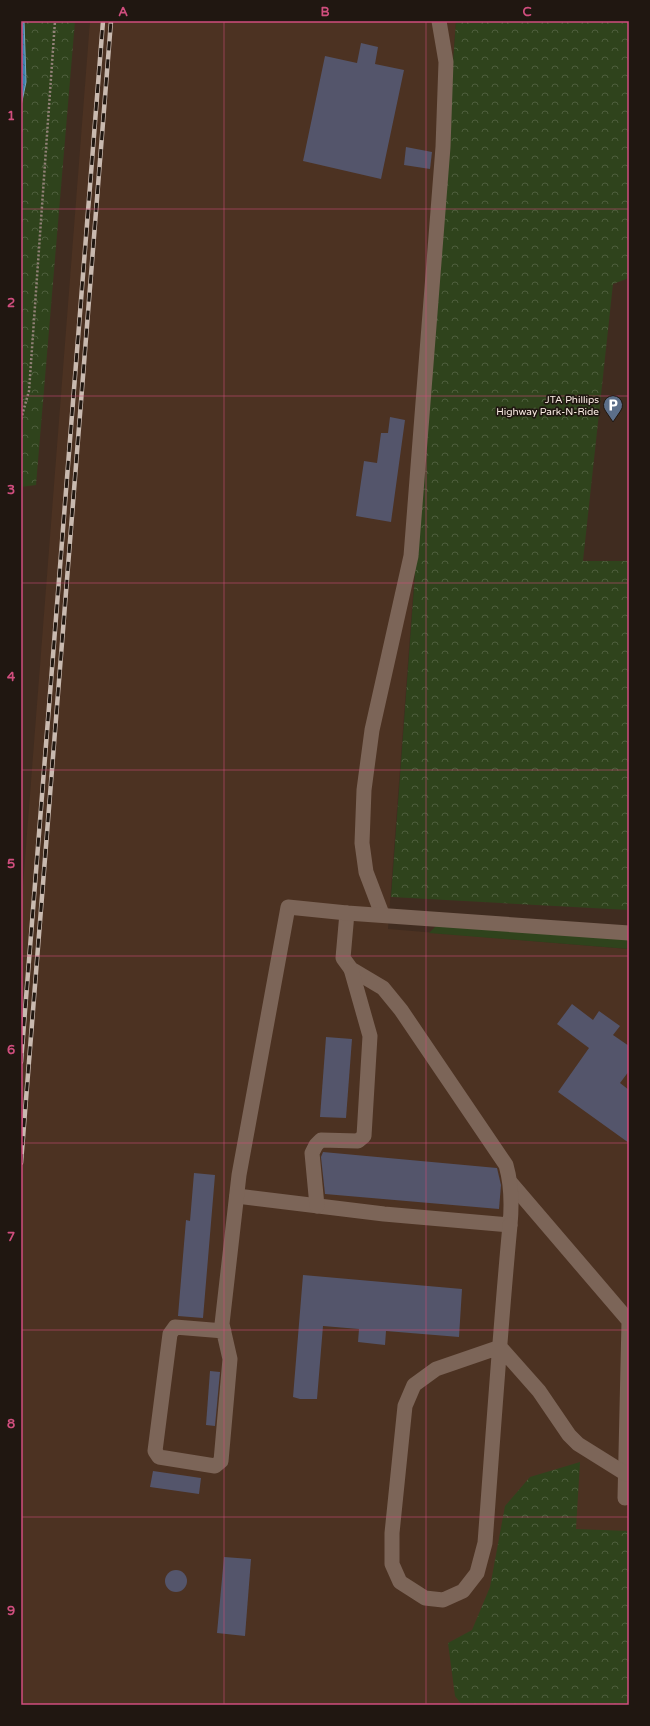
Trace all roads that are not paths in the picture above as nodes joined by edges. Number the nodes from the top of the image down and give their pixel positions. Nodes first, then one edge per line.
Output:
1 (439, 21) edge
2 (347, 913) junction
3 (382, 914) junction
4 (629, 932) edge
5 (351, 968) junction
6 (511, 1183) junction
7 (237, 1196) junction
8 (317, 1206) junction
9 (510, 1225) junction
10 (224, 1331) junction
11 (500, 1347) junction
12 (626, 1474) junction
13 (626, 1498) dead end

1 - 3 lane
2 - 3 lane
2 - 5 lane
2 - 7 lane
3 - 4 lane
5 - 6 lane
5 - 8 lane
6 - 9 lane
6 - 12 lane
7 - 8 lane
7 - 10 lane
8 - 9 lane
9 - 11 lane
10 - 10 lane
11 - 11 lane
11 - 12 lane
12 - 13 lane

